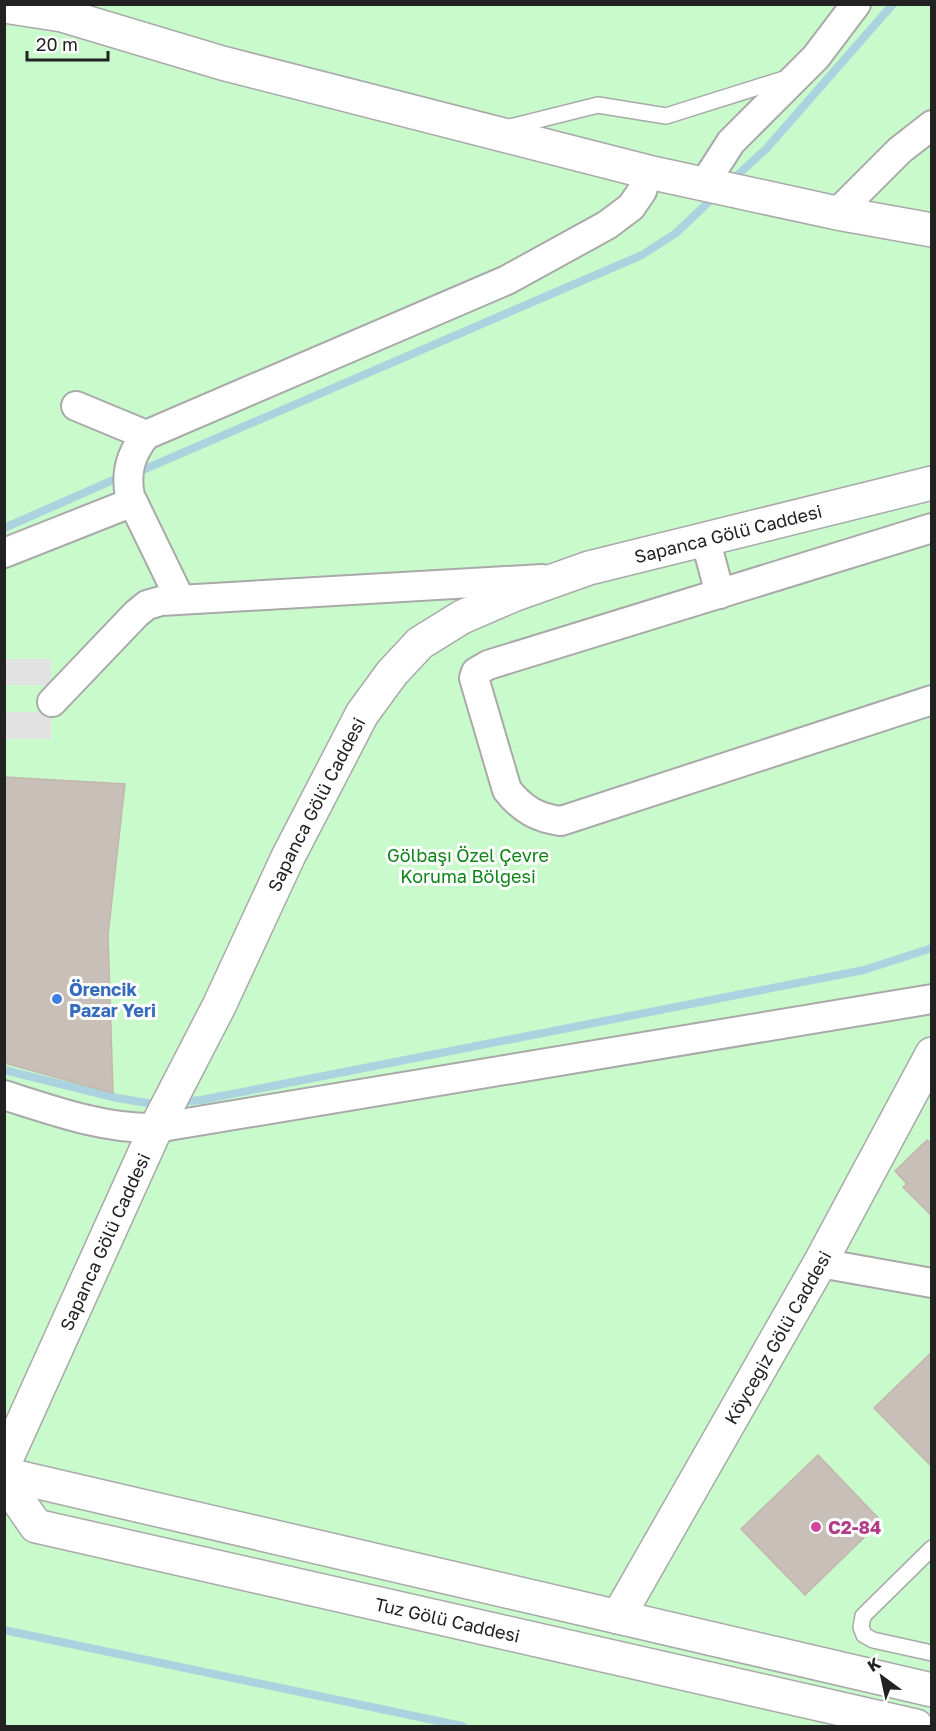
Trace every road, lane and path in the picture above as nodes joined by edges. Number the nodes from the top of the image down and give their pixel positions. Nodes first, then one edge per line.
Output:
1 (856, 4) edge
2 (4, 6) edge
3 (799, 75) junction
4 (932, 125) edge
5 (491, 132) junction
6 (648, 172) junction
7 (704, 184) junction
8 (837, 213) junction
9 (932, 230) edge
10 (76, 406) dead end
11 (146, 435) junction
12 (130, 482) junction
13 (932, 483) edge
14 (932, 528) edge
15 (705, 538) junction
16 (4, 553) edge
17 (560, 578) junction
18 (720, 594) junction
19 (180, 599) junction
20 (932, 700) edge
21 (52, 702) dead end
22 (932, 999) edge
23 (932, 1054) edge
24 (4, 1095) edge
25 (165, 1111) junction
26 (820, 1263) junction
27 (932, 1283) edge
28 (4, 1464) edge
29 (4, 1474) edge
30 (4, 1480) edge
31 (932, 1548) edge
32 (618, 1617) junction
33 (932, 1653) edge
34 (932, 1690) edge
35 (916, 1726) edge

1 - 3 street
2 - 5 street
3 - 5 lane
3 - 7 street
4 - 8 street
5 - 6 street
6 - 7 street
6 - 11 street
7 - 8 street
8 - 9 street
10 - 11 street
11 - 12 street
12 - 16 street
12 - 19 street
13 - 15 street, Sapanca Gölü Caddesi
14 - 18 street
15 - 17 street, Sapanca Gölü Caddesi
15 - 18 street
17 - 19 street
17 - 25 street, Sapanca Gölü Caddesi
18 - 20 street
19 - 21 street
22 - 25 street
23 - 26 street, Köyceğiz Gölü Caddesi
24 - 25 street
25 - 28 street, Sapanca Gölü Caddesi
26 - 27 street
26 - 32 street, Köyceğiz Gölü Caddesi
29 - 32 street
30 - 35 street, Tuz Gölü Caddesi
31 - 33 lane
32 - 34 street

